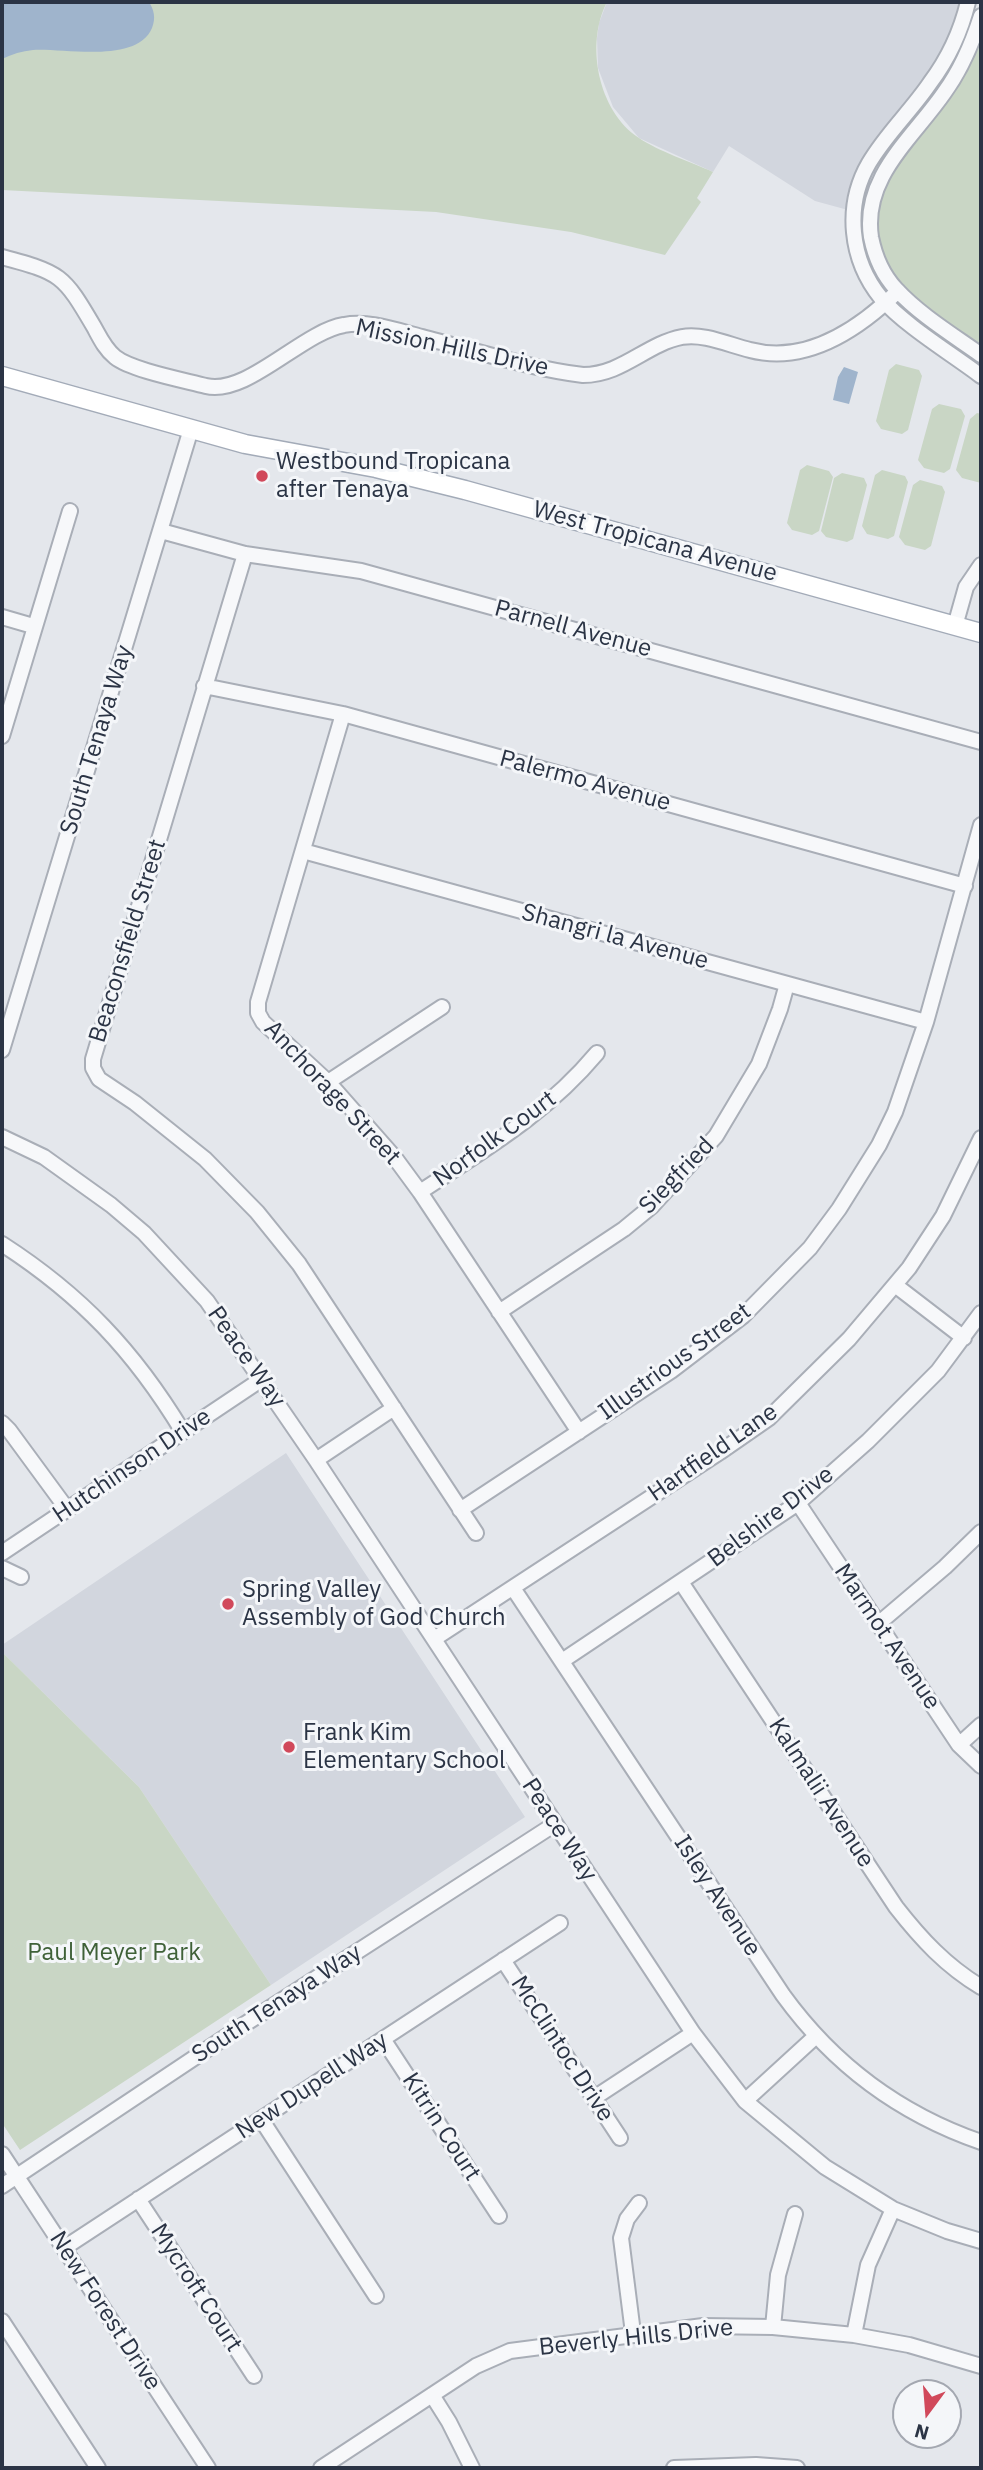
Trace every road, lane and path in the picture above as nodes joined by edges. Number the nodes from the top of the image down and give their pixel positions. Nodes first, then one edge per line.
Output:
1 (968, 2) edge
2 (981, 16) edge
3 (2, 257) edge
4 (898, 291) junction
5 (886, 303) junction
6 (981, 355) edge
7 (2, 376) edge
8 (981, 376) edge
9 (191, 429) junction
10 (70, 511) dead end
11 (161, 531) junction
12 (245, 554) junction
13 (981, 565) edge
14 (2, 617) edge
15 (33, 626) junction
16 (955, 626) junction
17 (981, 633) edge
18 (204, 686) junction
19 (343, 715) junction
20 (2, 736) edge
21 (981, 742) edge
22 (981, 825) edge
23 (303, 851) junction
24 (965, 886) junction
25 (787, 984) junction
26 (442, 1007) dead end
27 (926, 1022) junction
28 (2, 1050) edge
29 (597, 1053) dead end
30 (328, 1082) junction
31 (2, 1137) edge
32 (981, 1138) edge
33 (420, 1192) junction
34 (2, 1244) edge
35 (895, 1285) junction
36 (499, 1312) junction
37 (981, 1313) edge
38 (964, 1338) junction
39 (262, 1379) junction
40 (394, 1408) junction
41 (2, 1423) edge
42 (183, 1432) junction
43 (579, 1432) junction
44 (316, 1460) junction
45 (798, 1503) junction
46 (67, 1509) junction
47 (460, 1510) junction
48 (981, 1532) edge
49 (476, 1533) dead end
50 (2, 1553) edge
51 (2, 1568) edge
52 (21, 1577) dead end
53 (681, 1582) junction
54 (513, 1587) junction
55 (878, 1624) junction
56 (434, 1639) junction
57 (562, 1661) junction
58 (981, 1725) edge
59 (959, 1745) junction
60 (981, 1766) edge
61 (555, 1824) junction
62 (560, 1923) dead end
63 (503, 1960) junction
64 (981, 1987) edge
65 (693, 2033) junction
66 (816, 2036) junction
67 (383, 2039) junction
68 (594, 2098) junction
69 (745, 2101) junction
70 (261, 2119) junction
71 (620, 2138) dead end
72 (981, 2142) edge
73 (2, 2154) edge
74 (17, 2176) junction
75 (2, 2186) edge
76 (138, 2199) junction
77 (639, 2203) dead end
78 (893, 2209) junction
79 (795, 2214) dead end
80 (499, 2216) dead end
81 (981, 2241) edge
82 (64, 2248) junction
83 (376, 2296) dead end
84 (2, 2321) edge
85 (773, 2328) junction
86 (633, 2333) junction
87 (854, 2335) junction
88 (981, 2366) edge
89 (254, 2376) dead end
90 (432, 2395) junction
91 (98, 2468) edge
92 (208, 2468) edge
93 (321, 2468) edge
94 (472, 2468) edge
95 (674, 2468) edge
96 (797, 2468) edge

1 - 5 street
2 - 4 street
3 - 5 street, Mission Hills Drive
4 - 5 street, Mission Hills Drive
4 - 6 street
5 - 8 street
7 - 9 main road, West Tropicana Avenue
9 - 11 street, South Tenaya Way
9 - 16 main road, West Tropicana Avenue
10 - 15 street
11 - 12 street, Parnell Avenue
11 - 28 street, South Tenaya Way
12 - 18 street, Beaconsfield Street
12 - 21 street, Parnell Avenue
13 - 16 street
14 - 15 street
15 - 20 street
16 - 17 main road, West Tropicana Avenue
18 - 19 street, Palermo Avenue
18 - 40 street, Beaconsfield Street
19 - 23 street, Anchorage Street
19 - 24 street, Palermo Avenue
22 - 24 street, Illustrious Street
23 - 25 street, Shangri la Avenue
23 - 30 street, Anchorage Street
24 - 27 street, Illustrious Street
25 - 27 street, Shangri la Avenue
25 - 36 street, Siegfried
26 - 30 street
27 - 43 street, Illustrious Street
29 - 33 street, Norfolk Court
30 - 33 street, Anchorage Street
31 - 39 street, Peace Way
32 - 35 street, Hartfield Lane
33 - 36 street, Anchorage Street
34 - 42 street
35 - 38 street
35 - 54 street, Hartfield Lane
36 - 43 street, Anchorage Street
37 - 38 street, Belshire Drive
38 - 45 street, Belshire Drive
39 - 42 street, Hutchinson Drive
39 - 44 street, Peace Way
40 - 44 street
40 - 47 street, Beaconsfield Street
41 - 46 street
42 - 46 street, Hutchinson Drive
43 - 47 street, Illustrious Street
44 - 56 street, Peace Way
45 - 53 street, Belshire Drive
45 - 55 street, Marmot Avenue
46 - 50 street, Hutchinson Drive
47 - 49 street, Beaconsfield Street
48 - 55 street
51 - 52 street
53 - 57 street, Belshire Drive
53 - 64 street, Kalmalii Avenue
54 - 56 street, Hartfield Lane
54 - 57 street, Isley Avenue
55 - 59 street, Marmot Avenue
56 - 61 street, Peace Way
57 - 66 street, Isley Avenue
58 - 59 street
59 - 60 street, Marmot Avenue
61 - 65 street, Peace Way
61 - 74 street, South Tenaya Way
62 - 63 street, New Dupell Way
63 - 67 street, New Dupell Way
63 - 68 street, McClintoc Drive
65 - 68 street
65 - 69 street, Peace Way
66 - 69 street
66 - 72 street, Isley Avenue
67 - 70 street, New Dupell Way
67 - 80 street, Kitrin Court
68 - 71 street, McClintoc Drive
69 - 78 street, Peace Way
70 - 76 street, New Dupell Way
70 - 83 street
73 - 74 street, New Forest Drive
74 - 75 street, South Tenaya Way
74 - 82 street, New Forest Drive
76 - 82 street, New Dupell Way
76 - 89 street, Mycroft Court
77 - 86 street
78 - 81 street, Peace Way
78 - 87 street
79 - 85 street
82 - 92 street, New Forest Drive
84 - 91 street
85 - 86 street, Beverly Hills Drive
85 - 87 street, Beverly Hills Drive
86 - 90 street, Beverly Hills Drive
87 - 88 street, Beverly Hills Drive
90 - 93 street, Beverly Hills Drive
90 - 94 street
95 - 96 street

